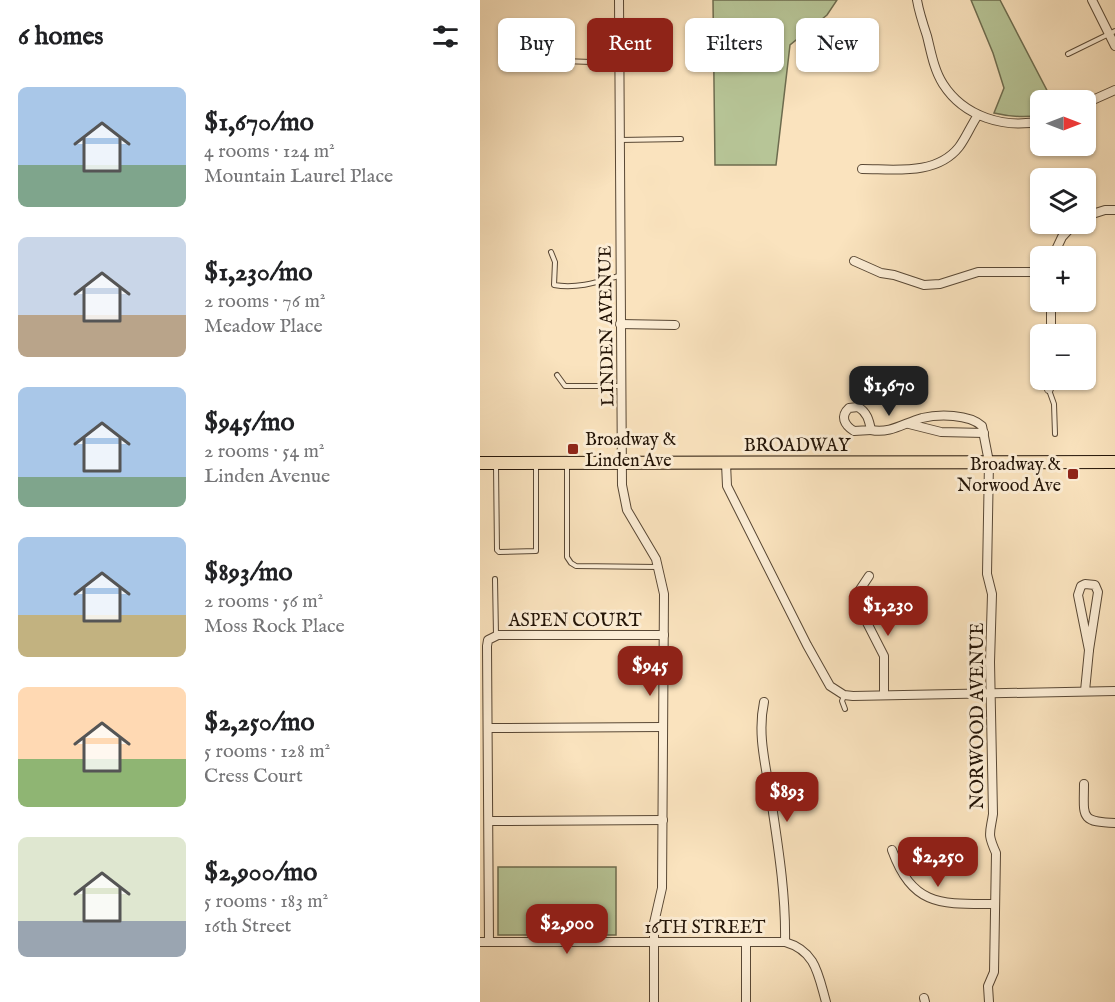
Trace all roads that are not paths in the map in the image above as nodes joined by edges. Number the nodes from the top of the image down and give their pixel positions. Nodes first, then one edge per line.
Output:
1 (620, 0) edge
2 (917, 0) edge
3 (1092, 0) edge
4 (620, 18) edge
5 (1112, 33) edge
6 (1115, 46) edge
7 (1068, 54) dead end
8 (619, 72) edge
9 (1115, 90) edge
10 (1096, 99) edge
11 (978, 115) junction
12 (1030, 122) edge
13 (619, 140) junction
14 (681, 140) dead end
15 (862, 169) dead end
16 (1115, 210) edge
17 (1096, 213) edge
18 (551, 252) dead end
19 (854, 261) dead end
20 (1030, 272) edge
21 (620, 276) junction
22 (620, 324) junction
23 (675, 325) dead end
24 (557, 375) dead end
25 (621, 386) junction
26 (1049, 390) edge
27 (908, 424) junction
28 (871, 430) dead end
29 (984, 433) junction
30 (1055, 434) dead end
31 (536, 462) junction
32 (567, 462) junction
33 (623, 462) junction
34 (989, 462) junction
35 (1115, 462) edge
36 (480, 463) edge
37 (496, 463) junction
38 (726, 463) junction
39 (659, 567) junction
40 (869, 576) dead end
41 (495, 579) dead end
42 (664, 635) junction
43 (492, 638) junction
44 (1089, 650) junction
45 (1085, 691) junction
46 (1115, 691) edge
47 (991, 693) junction
48 (844, 695) junction
49 (884, 695) junction
50 (764, 702) dead end
51 (845, 709) dead end
52 (662, 727) junction
53 (489, 728) junction
54 (1084, 784) dead end
55 (663, 820) junction
56 (489, 821) junction
57 (1115, 823) edge
58 (892, 850) dead end
59 (994, 904) junction
60 (480, 942) edge
61 (489, 942) junction
62 (654, 942) junction
63 (746, 942) junction
64 (785, 942) junction
65 (654, 1002) edge
66 (746, 1002) edge
67 (826, 1002) edge
68 (989, 1002) edge

1 - 4 street, LINDEN AVENUE
2 - 11 street
3 - 5 street
5 - 6 street
5 - 7 lane
8 - 13 street, LINDEN AVENUE
9 - 10 street
11 - 12 street
11 - 15 street
13 - 14 lane
13 - 21 street, LINDEN AVENUE
16 - 17 street
18 - 21 lane
19 - 20 street
21 - 22 street, LINDEN AVENUE
22 - 23 street
22 - 25 street, LINDEN AVENUE
24 - 25 lane
25 - 33 street, LINDEN AVENUE
26 - 30 lane
27 - 28 street
27 - 29 street
27 - 29 street
29 - 34 street, NORWOOD AVENUE
31 - 32 main road, BROADWAY
31 - 37 main road, BROADWAY
31 - 37 lane
32 - 33 main road, BROADWAY
32 - 39 lane
33 - 38 main road, BROADWAY
33 - 39 street, LINDEN AVENUE
34 - 35 main road, BROADWAY
34 - 38 main road, BROADWAY
34 - 47 street, NORWOOD AVENUE
36 - 37 main road, BROADWAY
38 - 48 street
39 - 42 street, LINDEN AVENUE
40 - 49 street
41 - 43 lane
42 - 43 street, ASPEN COURT
42 - 52 street, LINDEN AVENUE
43 - 53 street
44 - 44 street
44 - 45 street
45 - 46 street
45 - 47 street
47 - 49 street
47 - 59 street, NORWOOD AVENUE
48 - 49 street
48 - 51 lane
50 - 64 street
52 - 53 street
52 - 55 street, LINDEN AVENUE
53 - 56 street
54 - 57 street
55 - 56 street
55 - 62 street, LINDEN AVENUE
56 - 61 street
58 - 59 street
59 - 68 street, NORWOOD AVENUE
60 - 61 street, 16TH STREET
61 - 62 street, 16TH STREET
62 - 63 street, 16TH STREET
62 - 65 street, LINDEN AVENUE
63 - 64 street, 16TH STREET
63 - 66 street
64 - 67 street

